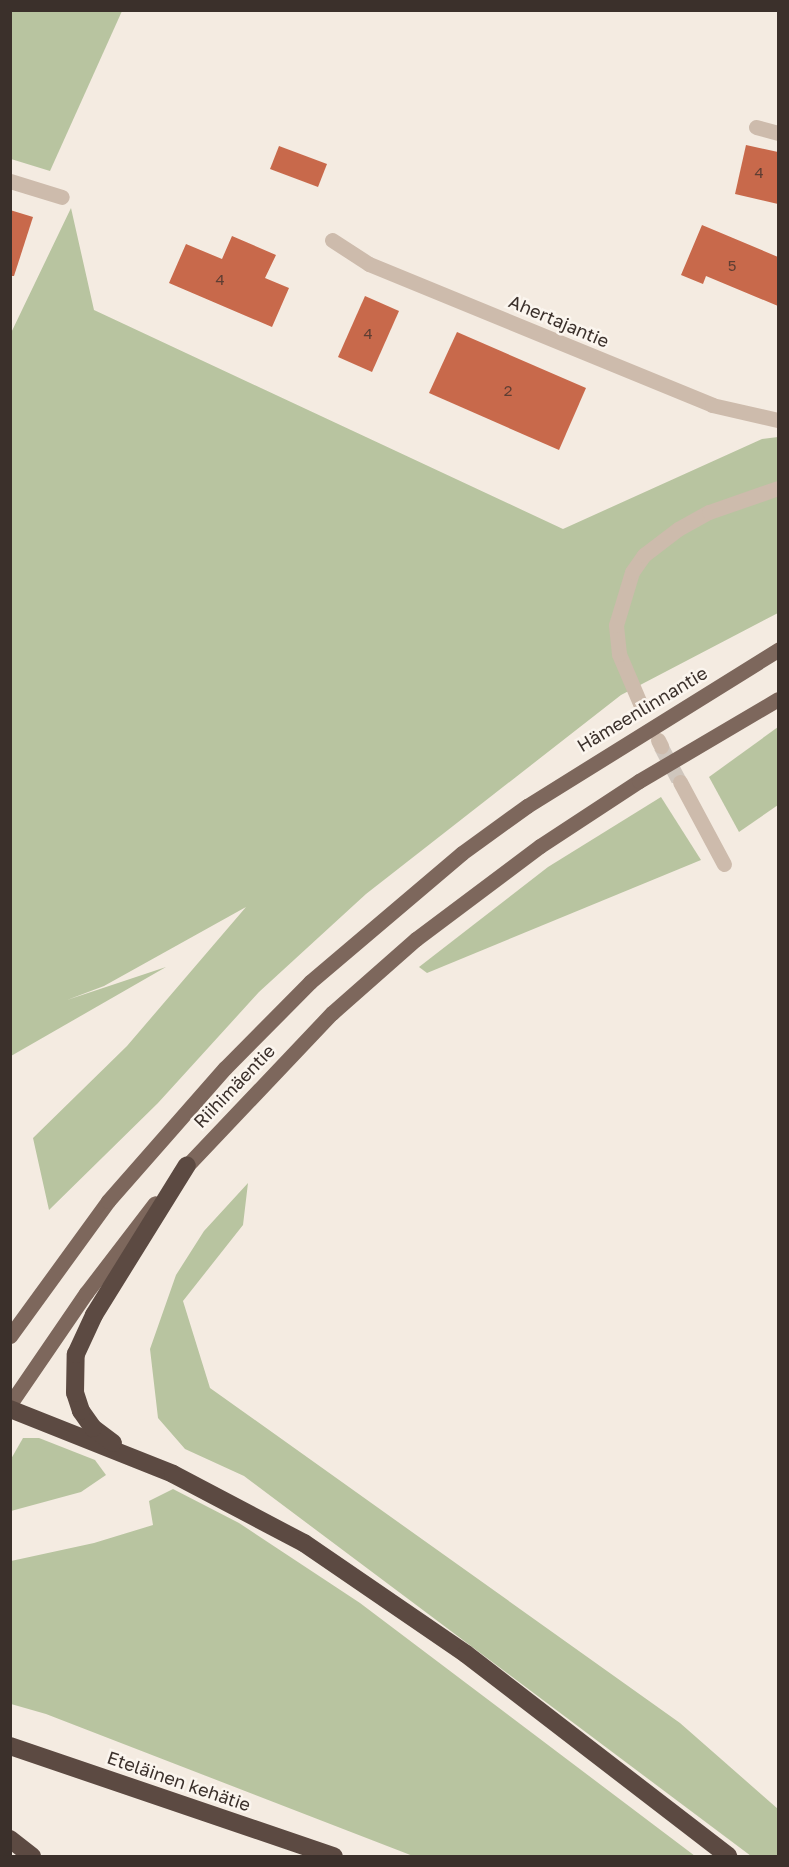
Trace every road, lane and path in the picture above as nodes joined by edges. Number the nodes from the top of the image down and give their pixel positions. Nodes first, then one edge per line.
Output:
1 (756, 127) dead end
2 (778, 133) edge
3 (10, 181) edge
4 (62, 197) dead end
5 (332, 240) dead end
6 (778, 420) edge
7 (778, 488) edge
8 (778, 650) edge
9 (778, 699) edge
10 (642, 708) dead end
11 (680, 782) tunnel mouth
12 (527, 806) joint
13 (724, 864) dead end
14 (187, 1165) junction
15 (10, 1336) edge
16 (10, 1404) edge
17 (10, 1409) edge
18 (145, 1463) junction
19 (10, 1746) edge
20 (10, 1839) edge
21 (32, 1857) edge
22 (334, 1857) edge
23 (728, 1857) edge

1 - 2 street
3 - 4 street
5 - 6 street, Ahertajantie
7 - 10 street
8 - 12 main road, Hämeenlinnantie
9 - 14 main road, Riihimäentie
11 - 13 street
12 - 15 main road, Riihimäentie
14 - 16 main road, Riihimäentie
14 - 18 highway
17 - 18 highway
18 - 23 highway
19 - 22 highway, Eteläinen kehätie
20 - 21 highway

